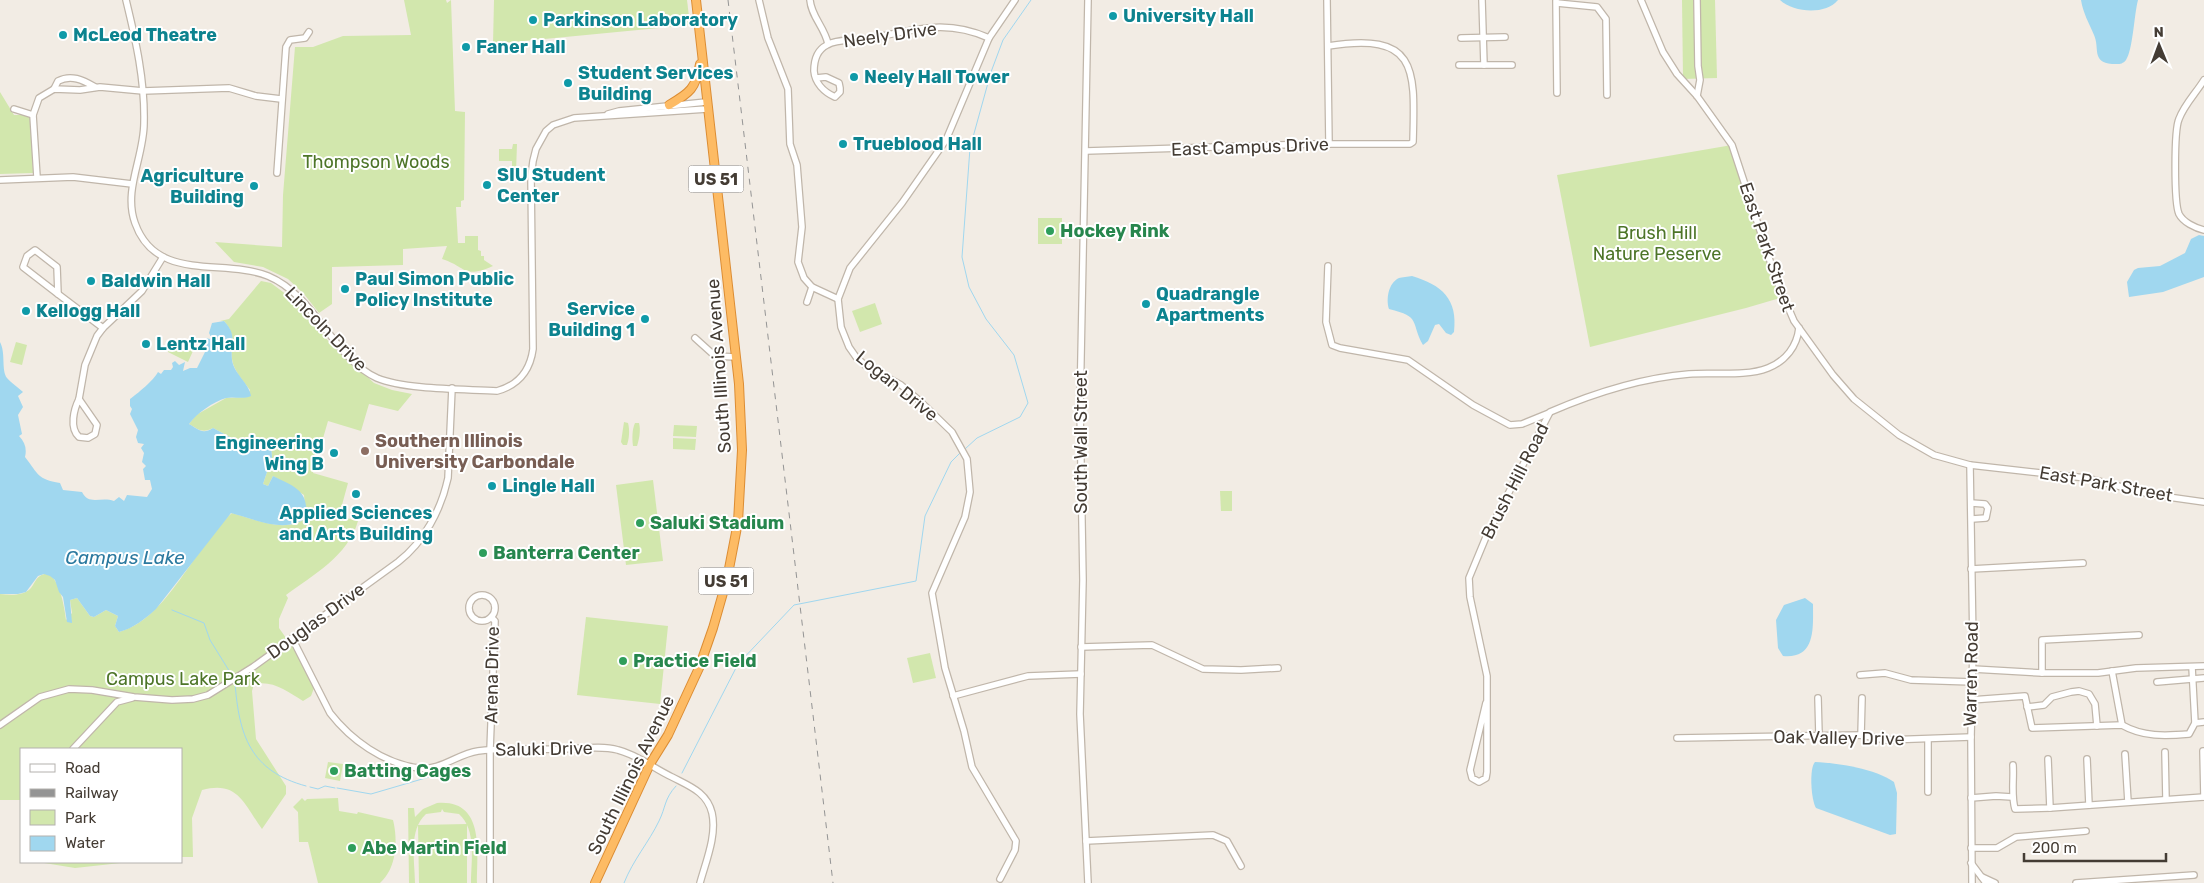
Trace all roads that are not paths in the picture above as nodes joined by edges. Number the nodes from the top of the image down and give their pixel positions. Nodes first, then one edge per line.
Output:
1 (126, 0) edge
2 (696, 0) edge
3 (759, 0) edge
4 (810, 0) edge
5 (1015, 0) edge
6 (1088, 0) edge
7 (1327, 0) edge
8 (1482, 0) edge
9 (1641, 0) edge
10 (1697, 0) edge
11 (1556, 1) edge
12 (309, 32) dead end
13 (1505, 37) dead end
14 (989, 38) junction
15 (1461, 38) dead end
16 (1482, 38) junction
17 (828, 44) junction
18 (1328, 46) junction
19 (702, 52) junction
20 (1459, 65) dead end
21 (1484, 65) junction
22 (1512, 65) dead end
23 (816, 78) dead end
24 (2204, 80) edge
25 (95, 87) junction
26 (54, 89) junction
27 (143, 91) junction
28 (1557, 94) dead end
29 (1607, 95) dead end
30 (1697, 96) junction
31 (281, 99) junction
32 (669, 105) junction
33 (707, 105) junction
34 (14, 109) dead end
35 (33, 115) junction
36 (604, 115) junction
37 (1329, 144) junction
38 (1086, 152) junction
39 (277, 173) dead end
40 (37, 177) junction
41 (0, 180) edge
42 (132, 184) junction
43 (2204, 230) edge
44 (163, 257) junction
45 (1328, 266) dead end
46 (812, 287) junction
47 (58, 294) junction
48 (838, 299) junction
49 (808, 302) dead end
50 (103, 328) junction
51 (1799, 328) junction
52 (695, 338) dead end
53 (736, 357) junction
54 (452, 388) junction
55 (79, 399) junction
56 (1550, 412) junction
57 (1970, 465) junction
58 (2204, 502) edge
59 (1971, 503) junction
60 (1972, 519) junction
61 (2083, 563) dead end
62 (1971, 568) junction
63 (491, 617) junction
64 (2139, 635) dead end
65 (292, 638) junction
66 (1081, 647) junction
67 (2204, 666) edge
68 (2192, 667) junction
69 (1278, 668) dead end
70 (1973, 669) junction
71 (2112, 671) junction
72 (2042, 673) junction
73 (1081, 674) junction
74 (1860, 676) dead end
75 (2204, 678) edge
76 (2193, 680) junction
77 (1973, 682) junction
78 (2157, 682) dead end
79 (953, 696) junction
80 (134, 697) junction
81 (1818, 698) dead end
82 (1862, 698) dead end
83 (1971, 700) junction
84 (1486, 703) junction
85 (2027, 707) junction
86 (2204, 722) edge
87 (2196, 723) junction
88 (0, 725) edge
89 (2122, 725) junction
90 (2097, 726) junction
91 (1819, 735) junction
92 (1861, 735) junction
93 (1970, 737) junction
94 (1677, 738) dead end
95 (1928, 738) junction
96 (74, 748) edge
97 (490, 750) junction
98 (2203, 750) dead end
99 (2165, 752) dead end
100 (2125, 754) dead end
101 (2048, 759) dead end
102 (2087, 759) dead end
103 (650, 764) junction
104 (2013, 765) dead end
105 (1928, 792) dead end
106 (2012, 797) junction
107 (2204, 797) edge
108 (1971, 798) junction
109 (2166, 799) junction
110 (2128, 802) junction
111 (2090, 805) junction
112 (2050, 808) junction
113 (2086, 832) dead end
114 (1086, 841) junction
115 (1971, 848) junction
116 (1971, 863) junction
117 (1241, 866) dead end
118 (2194, 875) dead end
119 (1980, 876) junction
120 (1000, 879) dead end
121 (490, 883) edge
122 (595, 883) edge
123 (700, 883) edge
124 (1088, 883) edge
125 (1972, 883) edge
126 (1986, 883) edge
127 (1995, 883) edge
128 (2076, 883) edge

1 - 27 street, Lincoln Drive
2 - 19 highway, South Illinois Avenue / US 51
3 - 46 street
4 - 17 street
5 - 14 street, Logan Drive
6 - 38 street, South Wall Street
7 - 18 street
8 - 16 street
9 - 30 street, East Park Street
10 - 30 street
11 - 28 street
11 - 29 street
12 - 31 street
13 - 16 street
14 - 17 street, Neely Drive
14 - 48 street, Logan Drive
15 - 16 street
16 - 21 street
17 - 23 street, Neely Drive
18 - 37 street
18 - 37 street, East Campus Drive
19 - 32 highway
19 - 33 highway, South Illinois Avenue / US 51
20 - 21 street
21 - 22 street
24 - 43 street
25 - 26 street
25 - 26 street
25 - 27 street
26 - 35 street
27 - 31 street
27 - 42 street, Lincoln Drive
30 - 51 street, East Park Street
31 - 39 street
32 - 33 street
32 - 36 street
33 - 36 street, Lincoln Drive
33 - 53 highway, South Illinois Avenue / US 51
34 - 35 street
35 - 40 street
36 - 54 street, Lincoln Drive
37 - 38 street, East Campus Drive
38 - 66 street, South Wall Street
40 - 41 street
40 - 42 street
42 - 44 street, Lincoln Drive
44 - 50 street
44 - 54 street, Lincoln Drive
45 - 56 street
46 - 48 street
46 - 49 street
47 - 47 street
47 - 50 street
48 - 79 street, Logan Drive
50 - 55 street
51 - 56 street, Brush Hill Road
51 - 57 street, East Park Street
52 - 53 street
53 - 103 highway, South Illinois Avenue / US 51
54 - 65 street, Douglas Drive
55 - 55 street
56 - 84 street, Brush Hill Road
57 - 58 street, East Park Street
57 - 59 street, Warren Road
59 - 60 street, Warren Road
59 - 60 street
60 - 62 street, Warren Road
61 - 62 street
62 - 70 street, Warren Road
63 - 63 street, Arena Drive
63 - 97 street, Arena Drive
64 - 72 street
65 - 80 street, Douglas Drive
65 - 97 street, Saluki Drive
66 - 69 street
66 - 73 street, South Wall Street
67 - 68 street
68 - 71 street
68 - 76 street
70 - 72 street
70 - 77 street, Warren Road
71 - 72 street
71 - 89 street
73 - 79 street
73 - 114 street, South Wall Street
74 - 77 street
75 - 76 street
76 - 78 street
76 - 87 street
77 - 83 street, Warren Road
79 - 120 street, Logan Drive
80 - 88 street, Douglas Drive
80 - 96 street
81 - 91 street
82 - 92 street
83 - 85 street
83 - 93 street, Warren Road
84 - 84 street, Brush Hill Road
85 - 90 street
85 - 90 street
86 - 87 street
87 - 89 street
89 - 90 street
91 - 92 street, Oak Valley Drive
91 - 94 street, Oak Valley Drive
92 - 95 street, Oak Valley Drive
93 - 95 street, Oak Valley Drive
93 - 108 street, Warren Road
95 - 105 street
97 - 103 street, Saluki Drive
97 - 121 street, Arena Drive
98 - 107 street
99 - 109 street
100 - 110 street
101 - 112 street
102 - 111 street
103 - 122 highway, South Illinois Avenue / US 51
103 - 123 street, Saluki Drive
104 - 106 street
106 - 108 street
106 - 112 street
107 - 109 street
108 - 115 street, Warren Road
109 - 110 street
110 - 111 street
111 - 112 street
113 - 115 street
114 - 117 street
114 - 124 street, South Wall Street
115 - 116 street, Warren Road
116 - 119 street
116 - 125 street, Warren Road
118 - 128 street
119 - 126 street
119 - 127 street

